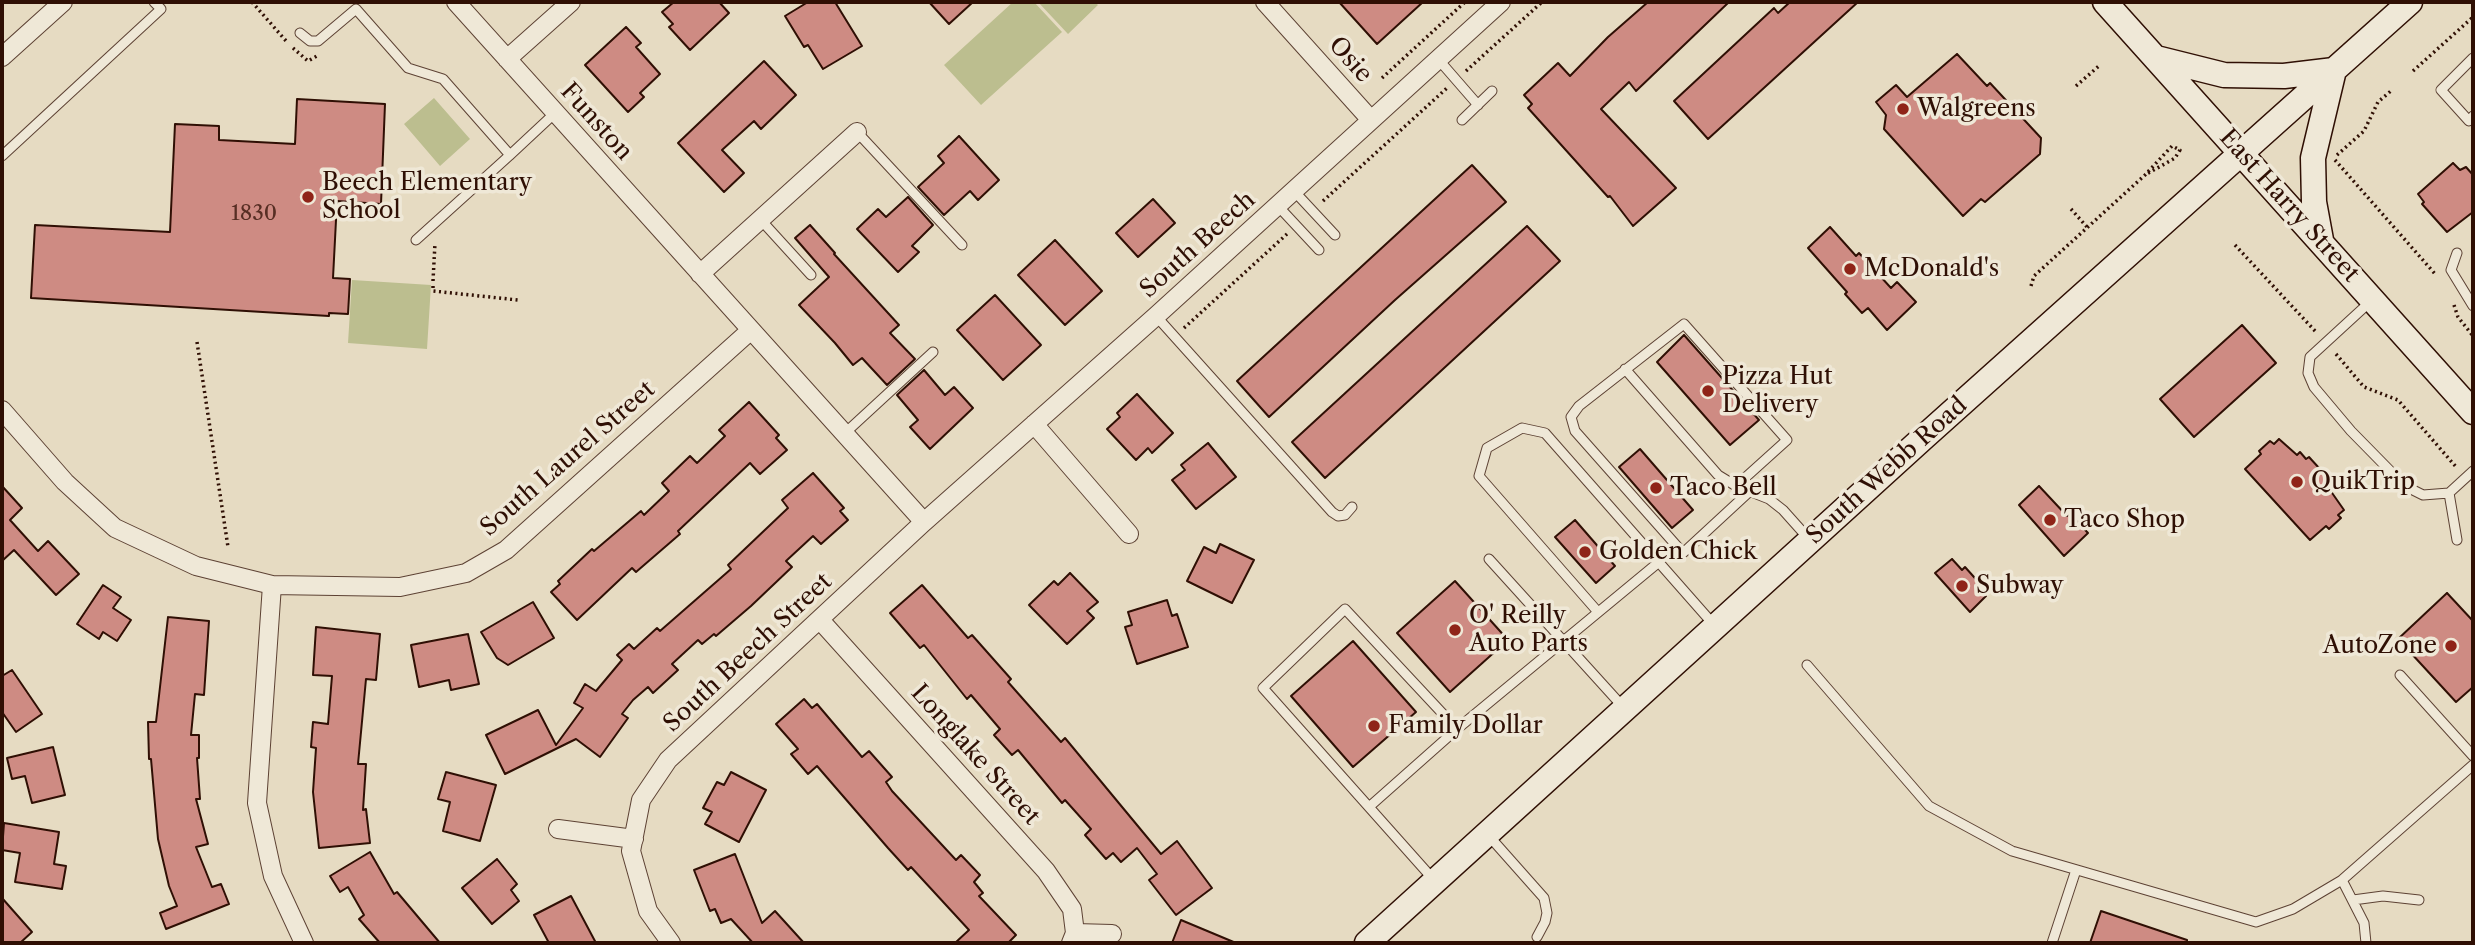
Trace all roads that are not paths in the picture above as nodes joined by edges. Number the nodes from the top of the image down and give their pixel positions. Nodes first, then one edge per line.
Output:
1 (63, 2) edge
2 (154, 2) edge
3 (456, 2) edge
4 (571, 2) edge
5 (1265, 2) edge
6 (1501, 2) edge
7 (2105, 2) edge
8 (2410, 2) edge
9 (300, 33) dead end
10 (2, 57) edge
11 (2156, 58) junction
12 (2473, 58) edge
13 (507, 59) junction
14 (1437, 59) junction
15 (2334, 70) junction
16 (1492, 91) dead end
17 (1478, 105) junction
18 (555, 113) junction
19 (2473, 116) edge
20 (1371, 120) junction
21 (1462, 120) dead end
22 (857, 132) joint
23 (2242, 153) junction
24 (510, 155) junction
25 (2, 156) edge
26 (1294, 191) junction
27 (1278, 206) junction
28 (761, 219) junction
29 (1335, 235) dead end
30 (416, 240) dead end
31 (2321, 241) junction
32 (962, 245) dead end
33 (1319, 250) dead end
34 (2456, 253) dead end
35 (700, 274) junction
36 (811, 275) dead end
37 (2373, 300) junction
38 (2473, 306) edge
39 (1156, 316) junction
40 (751, 330) junction
41 (933, 352) dead end
42 (1625, 369) junction
43 (2473, 412) edge
44 (4, 418) edge
45 (1034, 424) junction
46 (844, 434) junction
47 (2470, 475) edge
48 (1736, 486) junction
49 (1749, 492) junction
50 (2449, 493) junction
51 (1352, 507) dead end
52 (924, 522) junction
53 (1129, 534) dead end
54 (2457, 540) dead end
55 (1810, 541) junction
56 (1489, 559) dead end
57 (1659, 562) junction
58 (272, 585) junction
59 (1598, 612) junction
60 (820, 620) junction
61 (1716, 627) junction
62 (1564, 642) junction
63 (1807, 665) dead end
64 (2400, 675) dead end
65 (1625, 709) junction
66 (1457, 729) junction
67 (2473, 755) edge
68 (2473, 765) edge
69 (1368, 807) junction
70 (558, 829) dead end
71 (1488, 834) junction
72 (634, 839) junction
73 (2076, 870) junction
74 (2342, 880) junction
75 (1435, 882) junction
76 (2353, 900) junction
77 (2420, 900) dead end
78 (1112, 934) dead end
79 (1537, 937) dead end
80 (1073, 938) edge
81 (303, 943) edge
82 (671, 943) edge
83 (1367, 943) edge
84 (2052, 943) edge
85 (2366, 943) edge

1 - 10 street
2 - 25 lane
3 - 13 street, Funston
4 - 13 street
5 - 20 street, Osie
6 - 14 street, South Beech
7 - 11 main road, East Harry Street
8 - 15 main road, South Webb Road
9 - 24 lane
11 - 15 main road
11 - 23 main road, East Harry Street
12 - 19 lane
13 - 18 street, Funston
14 - 17 lane
14 - 20 street, South Beech
15 - 23 main road, South Webb Road
15 - 31 main road
16 - 17 lane
17 - 21 lane
18 - 24 lane
18 - 35 street, Funston
20 - 26 street, South Beech
22 - 28 street
22 - 32 lane
23 - 31 main road, East Harry Street
23 - 55 main road, South Webb Road
24 - 30 lane
26 - 27 street, South Beech
26 - 29 lane
27 - 33 lane
27 - 39 street, South Beech
28 - 35 street
28 - 36 lane
31 - 37 main road, East Harry Street
34 - 38 lane
35 - 40 street, Funston
37 - 43 main road, East Harry Street
37 - 50 lane
39 - 45 street, South Beech
39 - 51 lane
40 - 46 street
40 - 58 street, South Laurel Street
41 - 46 lane
42 - 48 lane
42 - 48 lane
42 - 49 lane
44 - 58 street, South Laurel Street
45 - 52 street, South Beech
45 - 53 street
46 - 52 street
47 - 50 lane
48 - 49 lane
49 - 55 lane
50 - 54 lane
52 - 60 street, South Beech Street
55 - 61 main road, South Webb Road
56 - 62 lane
57 - 59 lane
57 - 59 lane
57 - 61 lane
58 - 81 street
59 - 62 lane
60 - 72 street, South Beech Street
60 - 80 street, Longlake Street
61 - 65 main road, South Webb Road
62 - 65 lane
62 - 66 lane
63 - 73 lane
64 - 67 lane
65 - 71 main road, South Webb Road
66 - 69 lane
66 - 69 lane
68 - 74 lane
69 - 75 lane
70 - 72 street
71 - 75 main road, South Webb Road
71 - 79 lane
72 - 82 street, South Beech Street
73 - 74 lane
73 - 84 lane
74 - 76 lane
75 - 83 main road, South Webb Road
76 - 77 lane
76 - 85 lane
78 - 80 street

